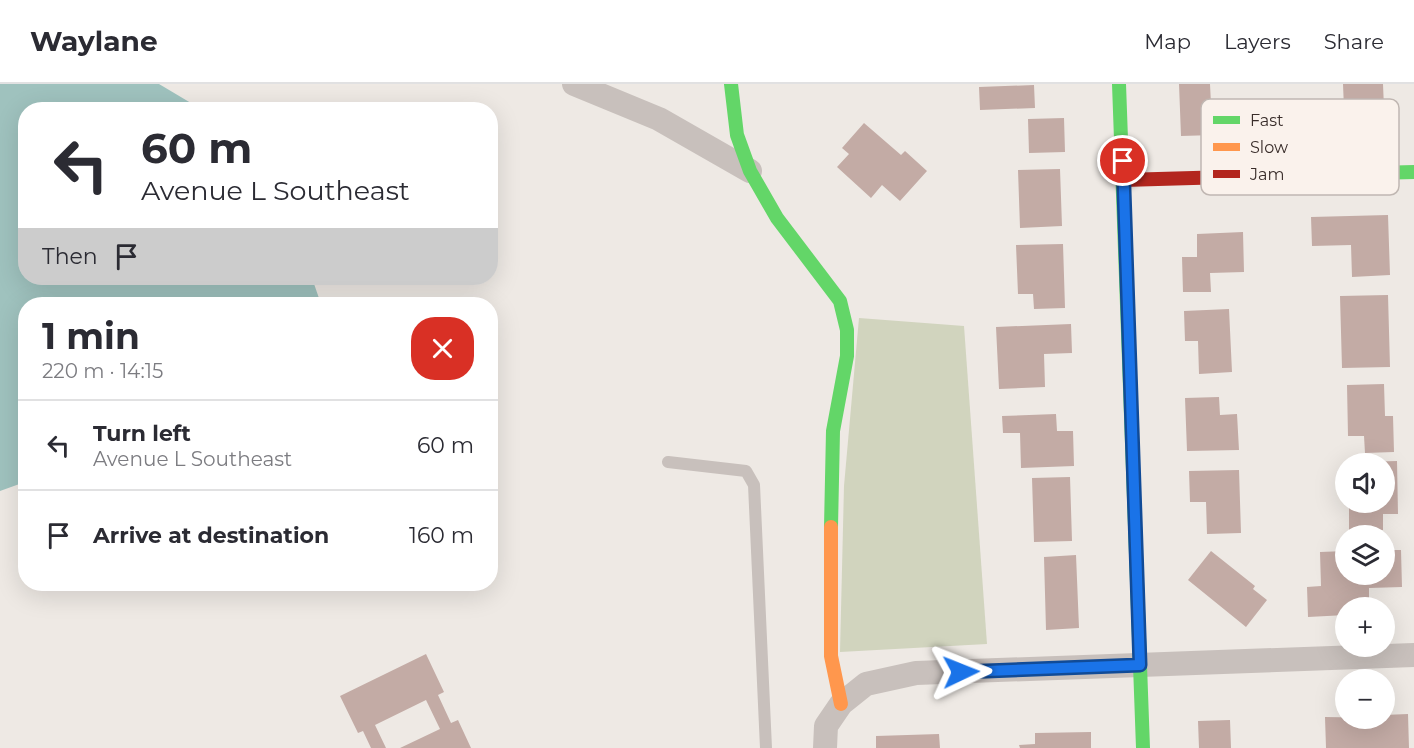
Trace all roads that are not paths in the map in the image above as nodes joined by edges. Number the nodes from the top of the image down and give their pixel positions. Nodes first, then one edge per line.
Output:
1 (573, 84) edge
2 (731, 84) edge
3 (1119, 84) edge
4 (750, 171) junction
5 (1399, 171) edge
6 (1414, 171) edge
7 (1201, 178) edge
8 (1123, 180) junction
9 (668, 462) dead end
10 (1414, 655) edge
11 (1140, 665) junction
12 (841, 704) junction
13 (766, 748) edge
14 (825, 748) edge
15 (1143, 748) edge

1 - 4 street
2 - 4 street
3 - 8 street
4 - 12 street
5 - 6 street
7 - 8 street
8 - 11 street
9 - 13 lane
10 - 11 street
11 - 12 street
11 - 15 street
12 - 14 street

